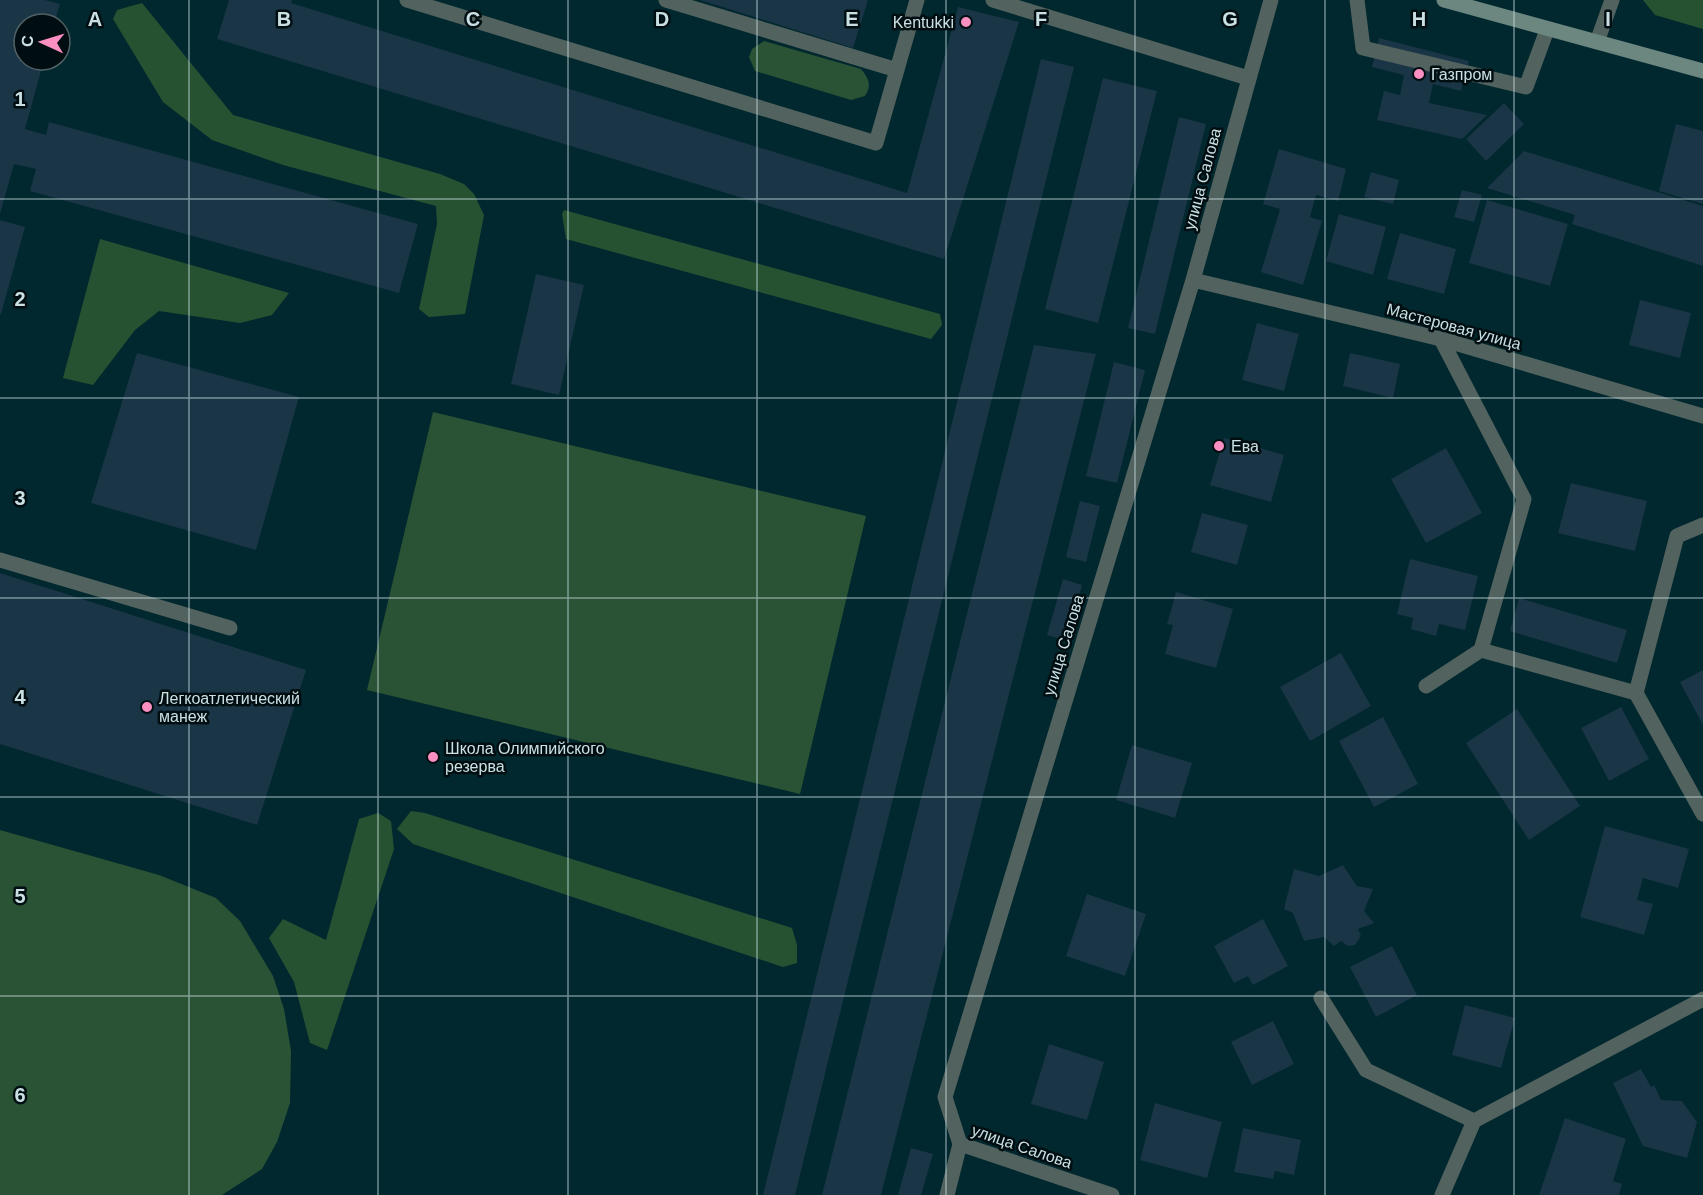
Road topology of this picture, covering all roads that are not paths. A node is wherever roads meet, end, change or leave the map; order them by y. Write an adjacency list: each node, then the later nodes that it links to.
1 (407, 0): 11 (street)
2 (666, 0): 11 (street)
3 (917, 0): 11 (street)
4 (993, 0): 13 (street)
5 (1271, 0): 13 (street, улица Салова)
6 (1357, 0): 9 (street)
7 (1444, 0): 9 (main road)
8 (1612, 0): 10 (street)
9 (1547, 30): 10 (main road)
10 (1597, 42): 12 (main road)
11 (897, 70)
12 (1703, 71)
13 (1248, 78): 14 (street, улица Салова)
14 (1193, 280): 15 (street, Мастеровая улица); 27 (street, улица Салова)
15 (1441, 339): 16 (street, Мастеровая улица); 20 (street)
16 (1703, 416)
17 (1703, 525): 22 (street)
18 (0, 560): 19 (street)
19 (230, 628)
20 (1480, 650): 21 (street); 22 (street)
21 (1426, 686)
22 (1636, 693): 23 (street)
23 (1703, 814)
24 (1322, 998): 26 (street)
25 (1703, 999): 26 (street)
26 (1474, 1121): 30 (street)
27 (960, 1144): 28 (street); 29 (street, улица Салова)
28 (947, 1195)
29 (1112, 1195)
30 (1442, 1195)

